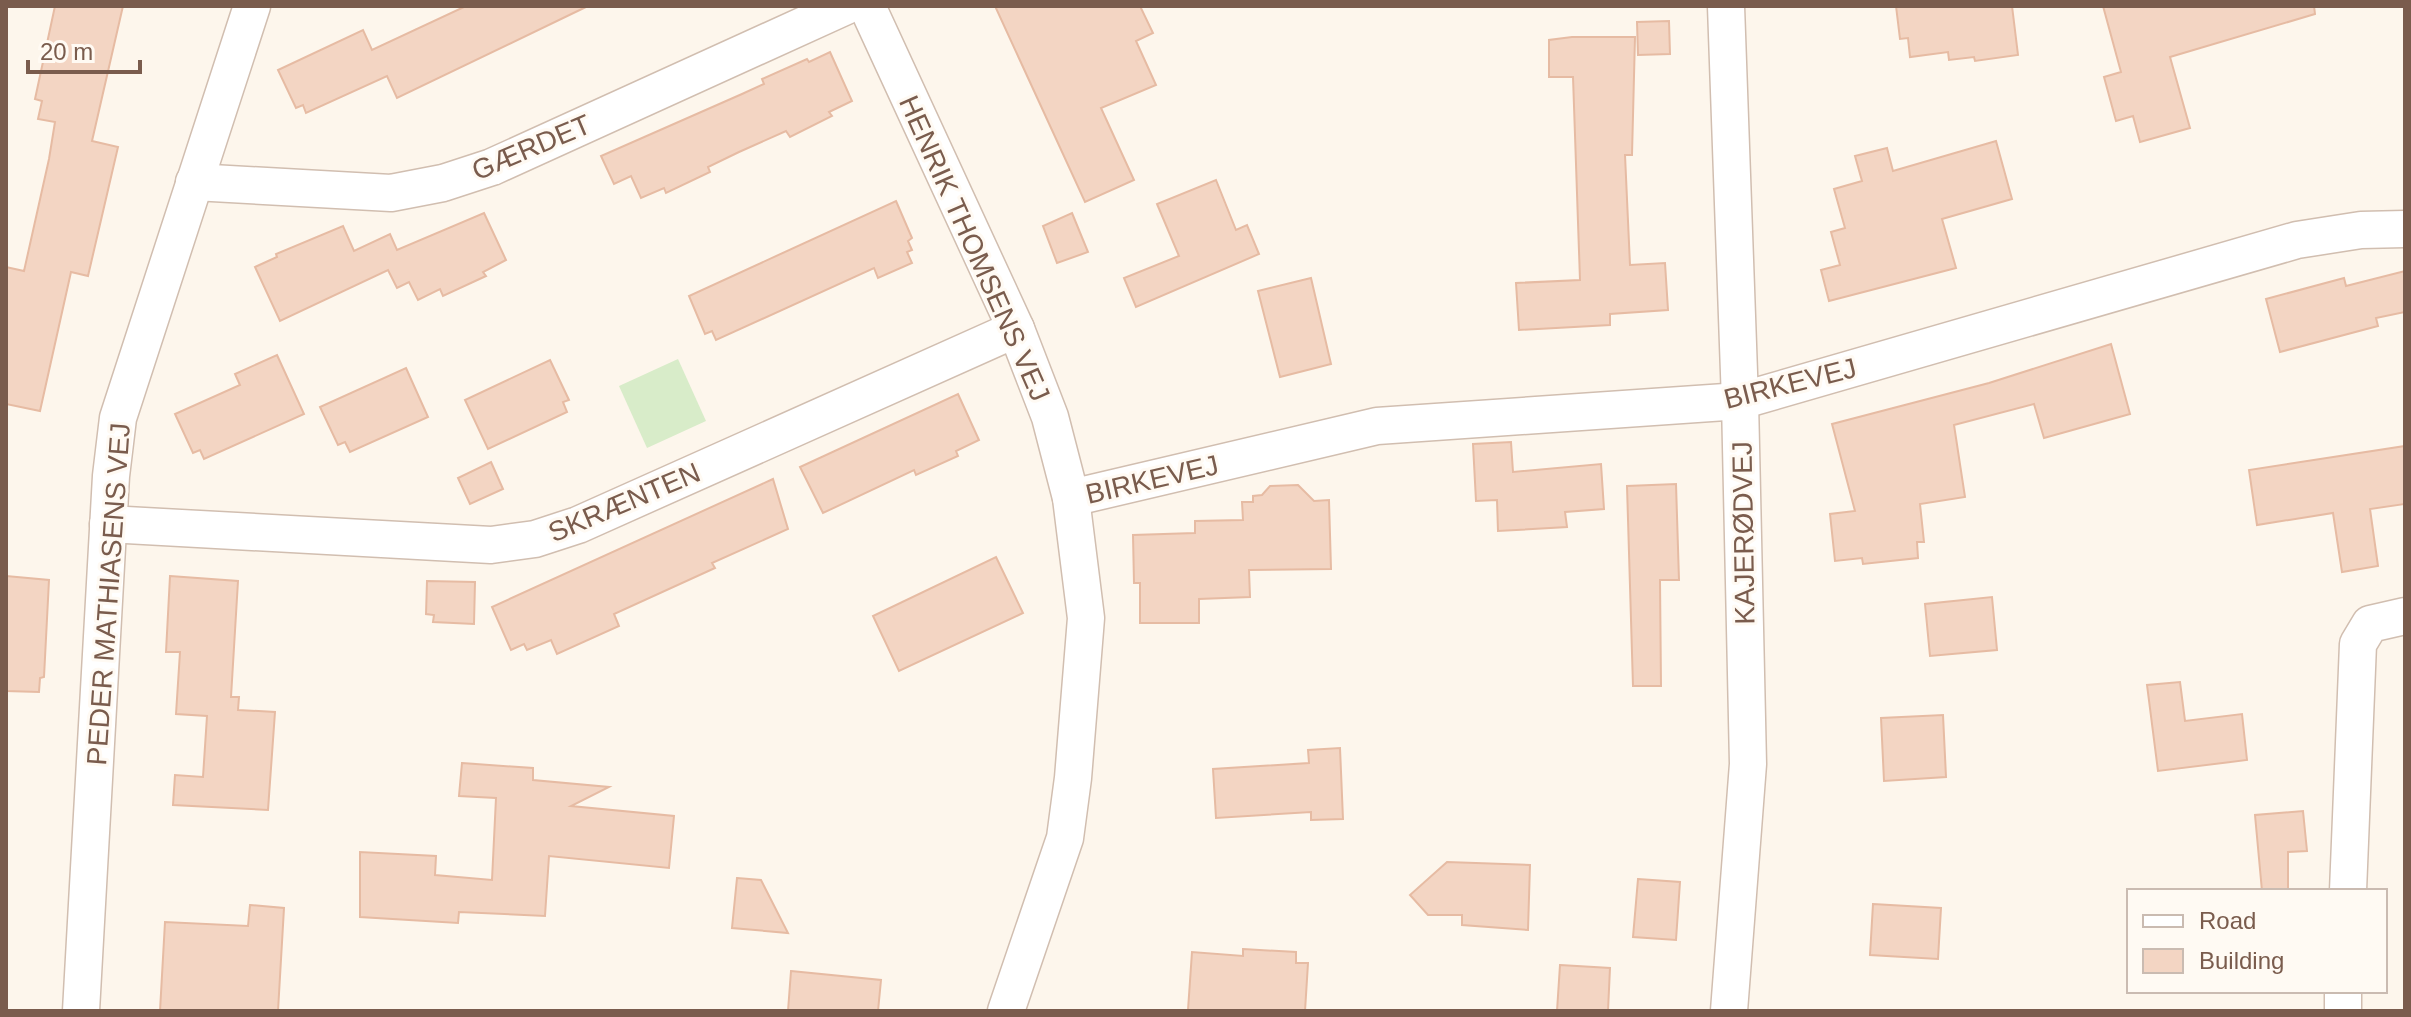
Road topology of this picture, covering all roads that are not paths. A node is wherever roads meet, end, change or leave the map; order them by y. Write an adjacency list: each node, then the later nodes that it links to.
1 (252, 6): 5 (street, PEDER MATHIASENS VEJ)
2 (846, 6): 5 (street, GÆRDET)
3 (867, 6): 7 (street, HENRIK THOMSENS VEJ)
4 (1726, 6): 8 (street, KAJERØDVEJ)
5 (194, 182): 10 (street, PEDER MATHIASENS VEJ)
6 (2405, 229): 8 (street, BIRKEVEJ)
7 (1016, 329): 9 (street, HENRIK THOMSENS VEJ); 10 (street, SKRÆNTEN)
8 (1740, 401): 9 (street, BIRKEVEJ); 15 (street, KAJERØDVEJ)
9 (1071, 498): 14 (street, HENRIK THOMSENS VEJ)
10 (108, 524): 13 (street, PEDER MATHIASENS VEJ)
11 (2405, 616): 12 (street)
12 (2348, 889)
13 (81, 1011)
14 (1006, 1011)
15 (1729, 1011)

